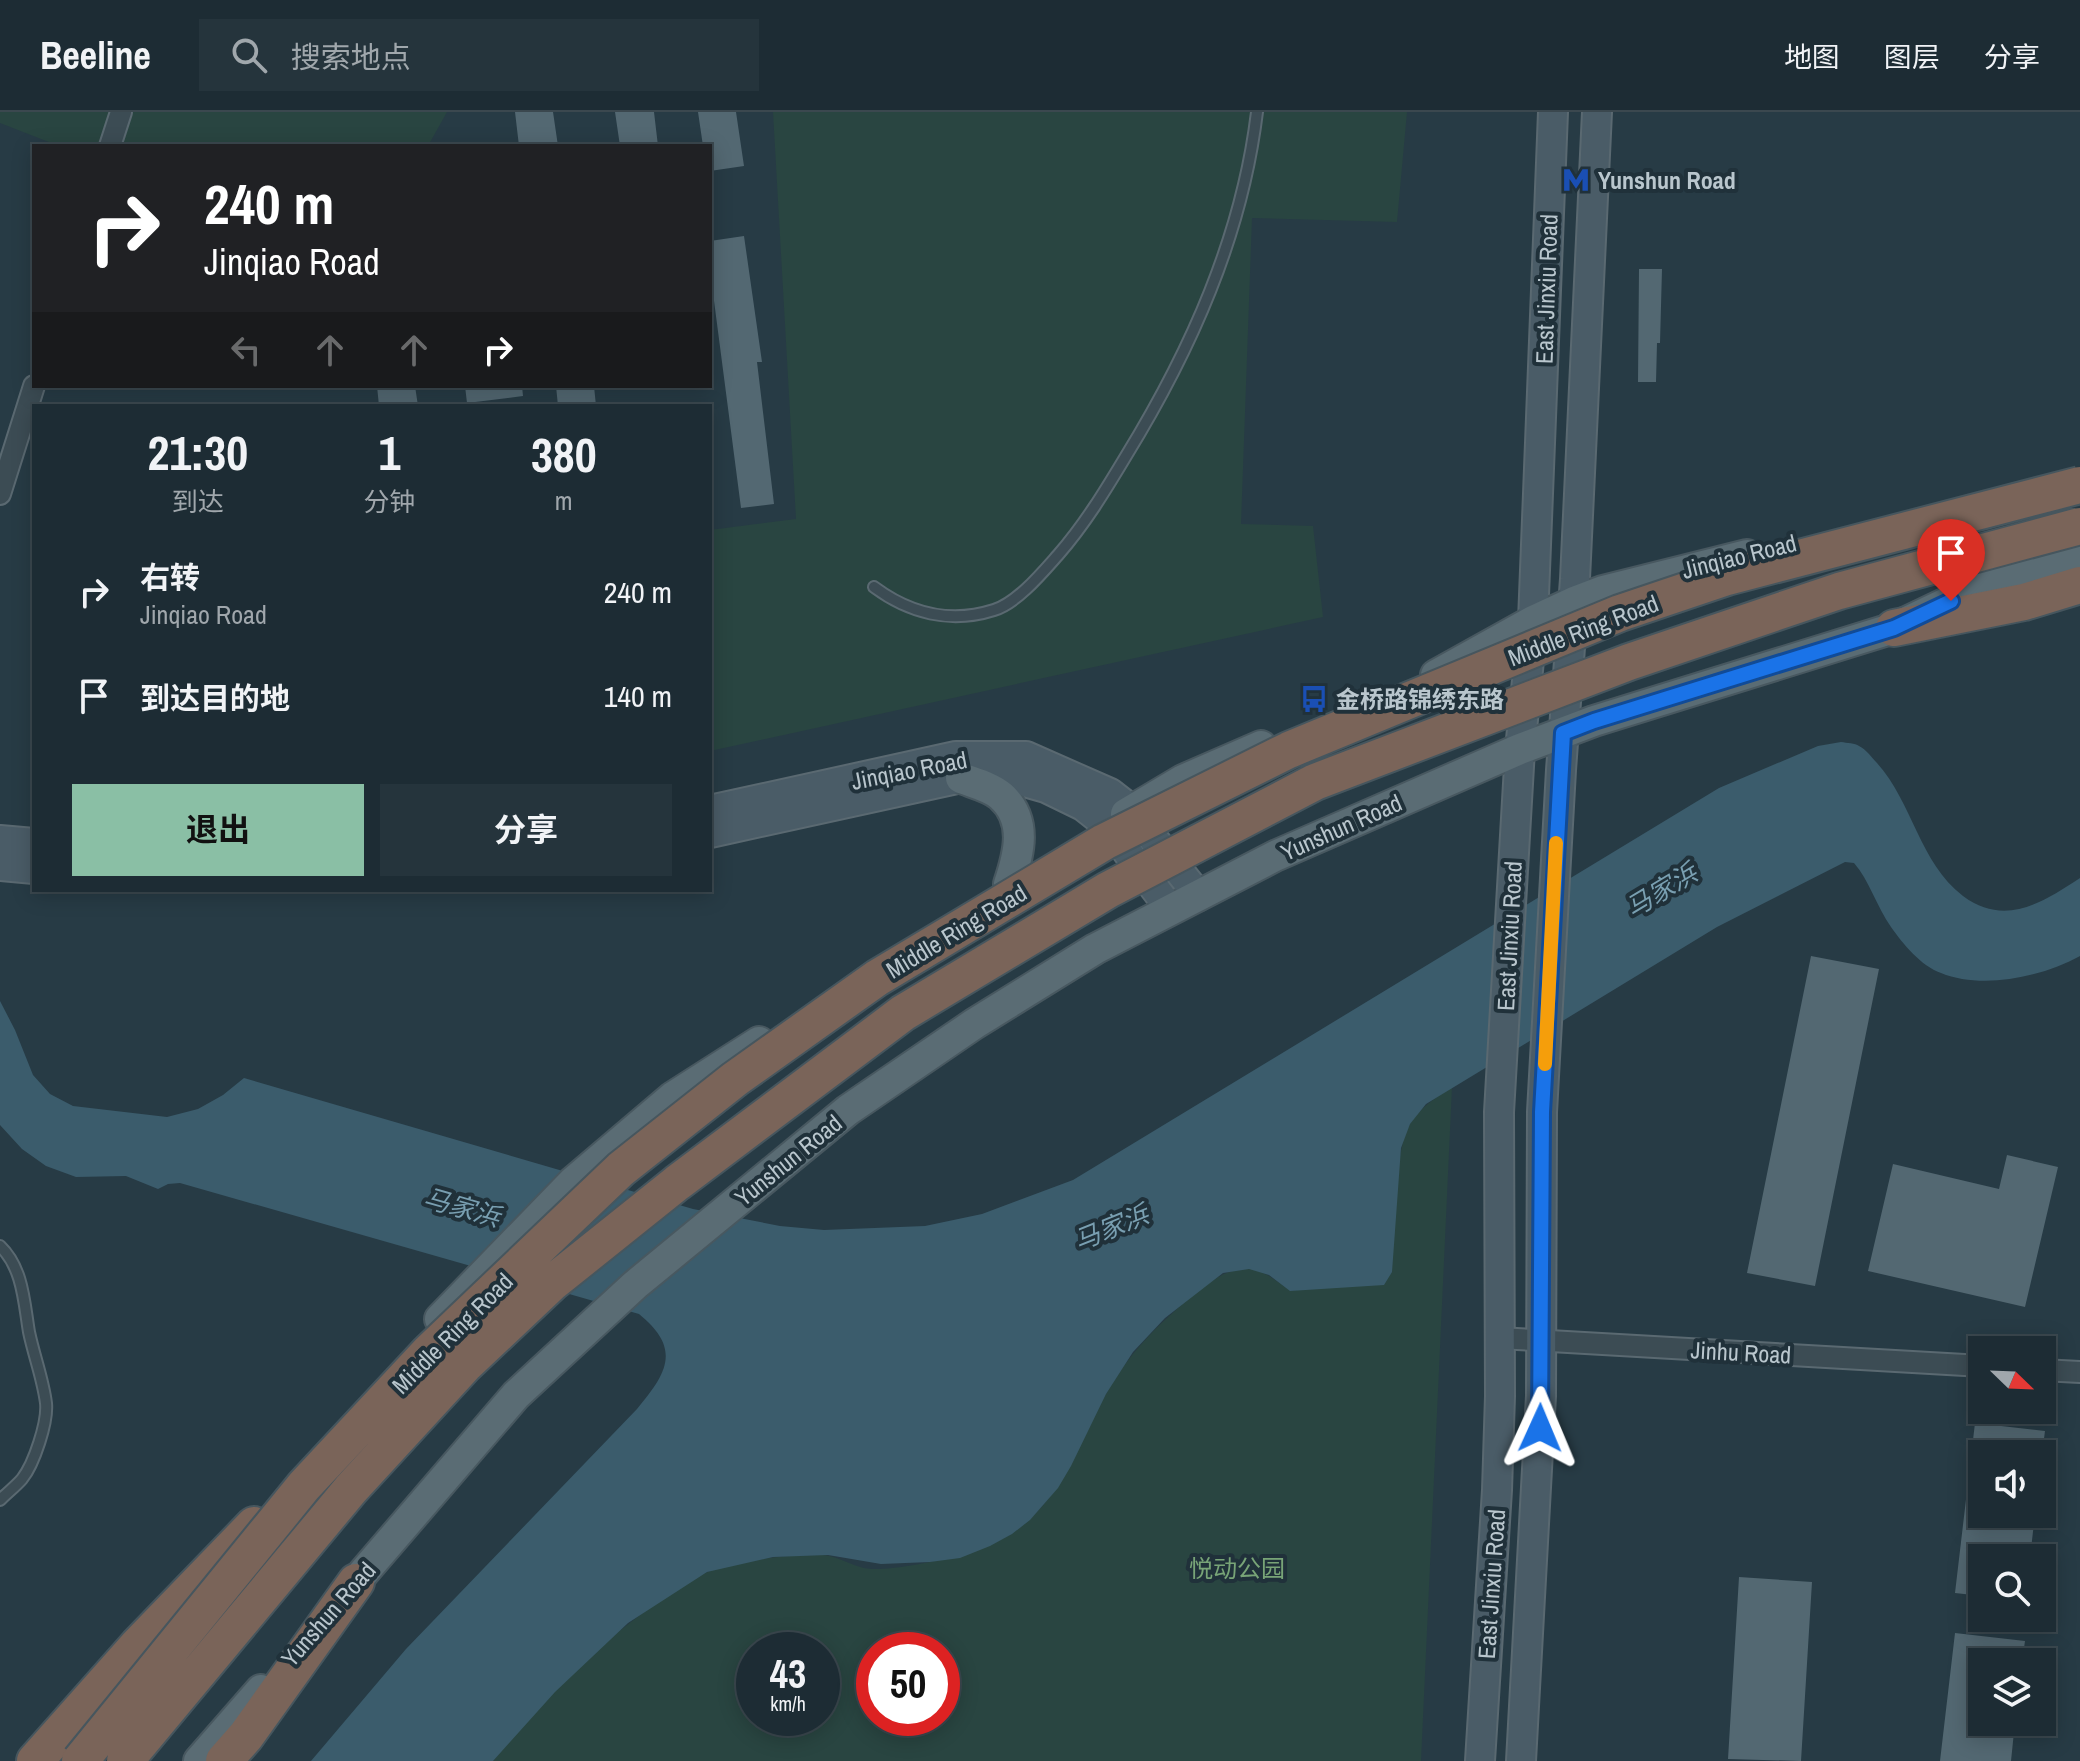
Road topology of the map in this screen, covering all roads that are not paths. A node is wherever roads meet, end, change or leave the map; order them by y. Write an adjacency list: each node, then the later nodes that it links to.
1 (121, 112): 5 (street)
2 (1257, 112): 13 (lane)
3 (1553, 112): 15 (main road, East Jinxiu Road)
4 (1597, 112): 14 (main road, East Jinxiu Road)
5 (111, 144)
6 (33, 388): 9 (street)
7 (2080, 470): 14 (main road, Jinqiao Road)
8 (2080, 485): 42 (highway, Middle Ring Road, bridge)
9 (0, 494)
10 (2080, 526): 43 (highway, Middle Ring Road, bridge)
11 (2080, 558): 16 (main road)
12 (2080, 585): 16 (highway)
13 (874, 587)
14 (1574, 602): 15 (main road, Jinqiao Road); 17 (main road, East Jinxiu Road)
15 (1533, 621): 18 (main road, East Jinxiu Road); 21 (main road, Jinqiao Road)
16 (1894, 628): 17 (main road)
17 (1563, 733): 18 (main road); 32 (main road, East Jinxiu Road)
18 (1520, 749): 28 (main road, Yunshun Road); 31 (main road, East Jinxiu Road)
19 (961, 778): 21 (main road, Jinqiao Road); 22 (main road, Jinqiao Road); 27 (main road)
20 (712, 810): 21 (main road, Jinqiao Road)
21 (1120, 818): 27 (main road); 28 (main road, Jinqiao Road); 29 (main road, Jinqiao Road)
22 (712, 833)
23 (0, 840): 24 (main road)
24 (32, 843)
25 (0, 866): 26 (main road)
26 (32, 869)
27 (1009, 884): 37 (main road)
28 (1199, 896): 29 (main road, Yunshun Road)
29 (1171, 910): 38 (main road, Yunshun Road)
30 (0, 1246): 36 (lane)
31 (1499, 1338): 32 (street, Jinhu Road); 45 (main road, East Jinxiu Road)
32 (1540, 1340): 33 (street, Jinhu Road); 46 (main road, East Jinxiu Road)
33 (1968, 1365)
34 (2056, 1371): 35 (street)
35 (2080, 1372)
36 (0, 1500)
37 (256, 1523): 40 (highway); 41 (main road)
38 (356, 1582): 39 (highway); 44 (main road, Yunshun Road)
39 (235, 1749)
40 (35, 1761)
41 (56, 1761)
42 (80, 1761)
43 (125, 1761)
44 (199, 1761)
45 (1480, 1761)
46 (1521, 1761)

